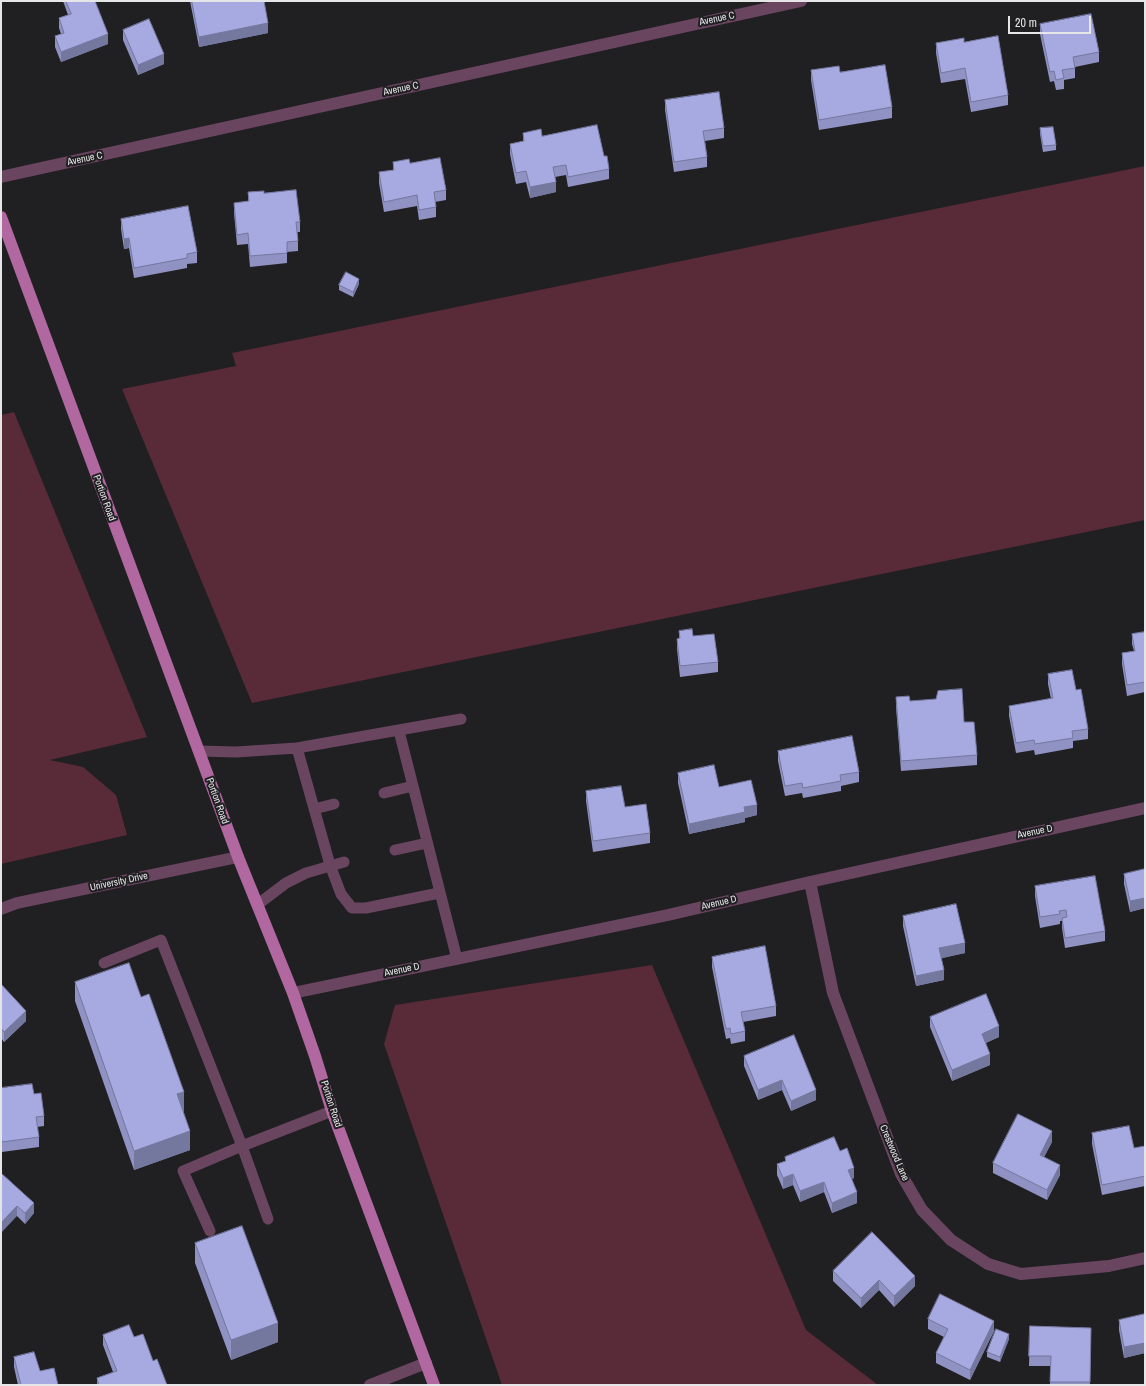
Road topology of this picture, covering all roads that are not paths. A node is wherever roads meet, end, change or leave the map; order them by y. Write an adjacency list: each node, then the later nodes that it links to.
1 (801, 1): 2 (street, Avenue C)
2 (1, 177)
3 (1, 217): 7 (main road, Portion Road)
4 (461, 719): 5 (lane)
5 (399, 731): 6 (lane); 8 (lane)
6 (297, 748): 7 (lane); 12 (lane)
7 (200, 751): 15 (main road, Portion Road)
8 (413, 786): 9 (lane); 13 (lane)
9 (384, 793)
10 (334, 804): 12 (lane)
11 (1145, 808): 18 (street, Avenue D)
12 (314, 809): 17 (lane)
13 (427, 843): 14 (lane); 19 (lane)
14 (395, 850)
15 (238, 857): 20 (main road, Portion Road); 21 (street, University Drive)
16 (344, 862): 17 (lane)
17 (330, 865): 19 (lane); 20 (lane)
18 (810, 882): 22 (street, Avenue D); 29 (street, Crestwood Lane)
19 (439, 893): 22 (lane)
20 (257, 905): 24 (main road, Portion Road)
21 (1, 909)
22 (457, 959): 24 (street, Avenue D)
23 (104, 963): 26 (lane)
24 (292, 993): 25 (main road, Portion Road)
25 (332, 1111): 26 (lane); 30 (main road, Portion Road)
26 (242, 1146): 27 (lane); 28 (lane)
27 (268, 1218)
28 (210, 1231)
29 (1145, 1258)
30 (426, 1363): 31 (street); 32 (main road, Portion Road)
31 (370, 1385)
32 (434, 1385)

